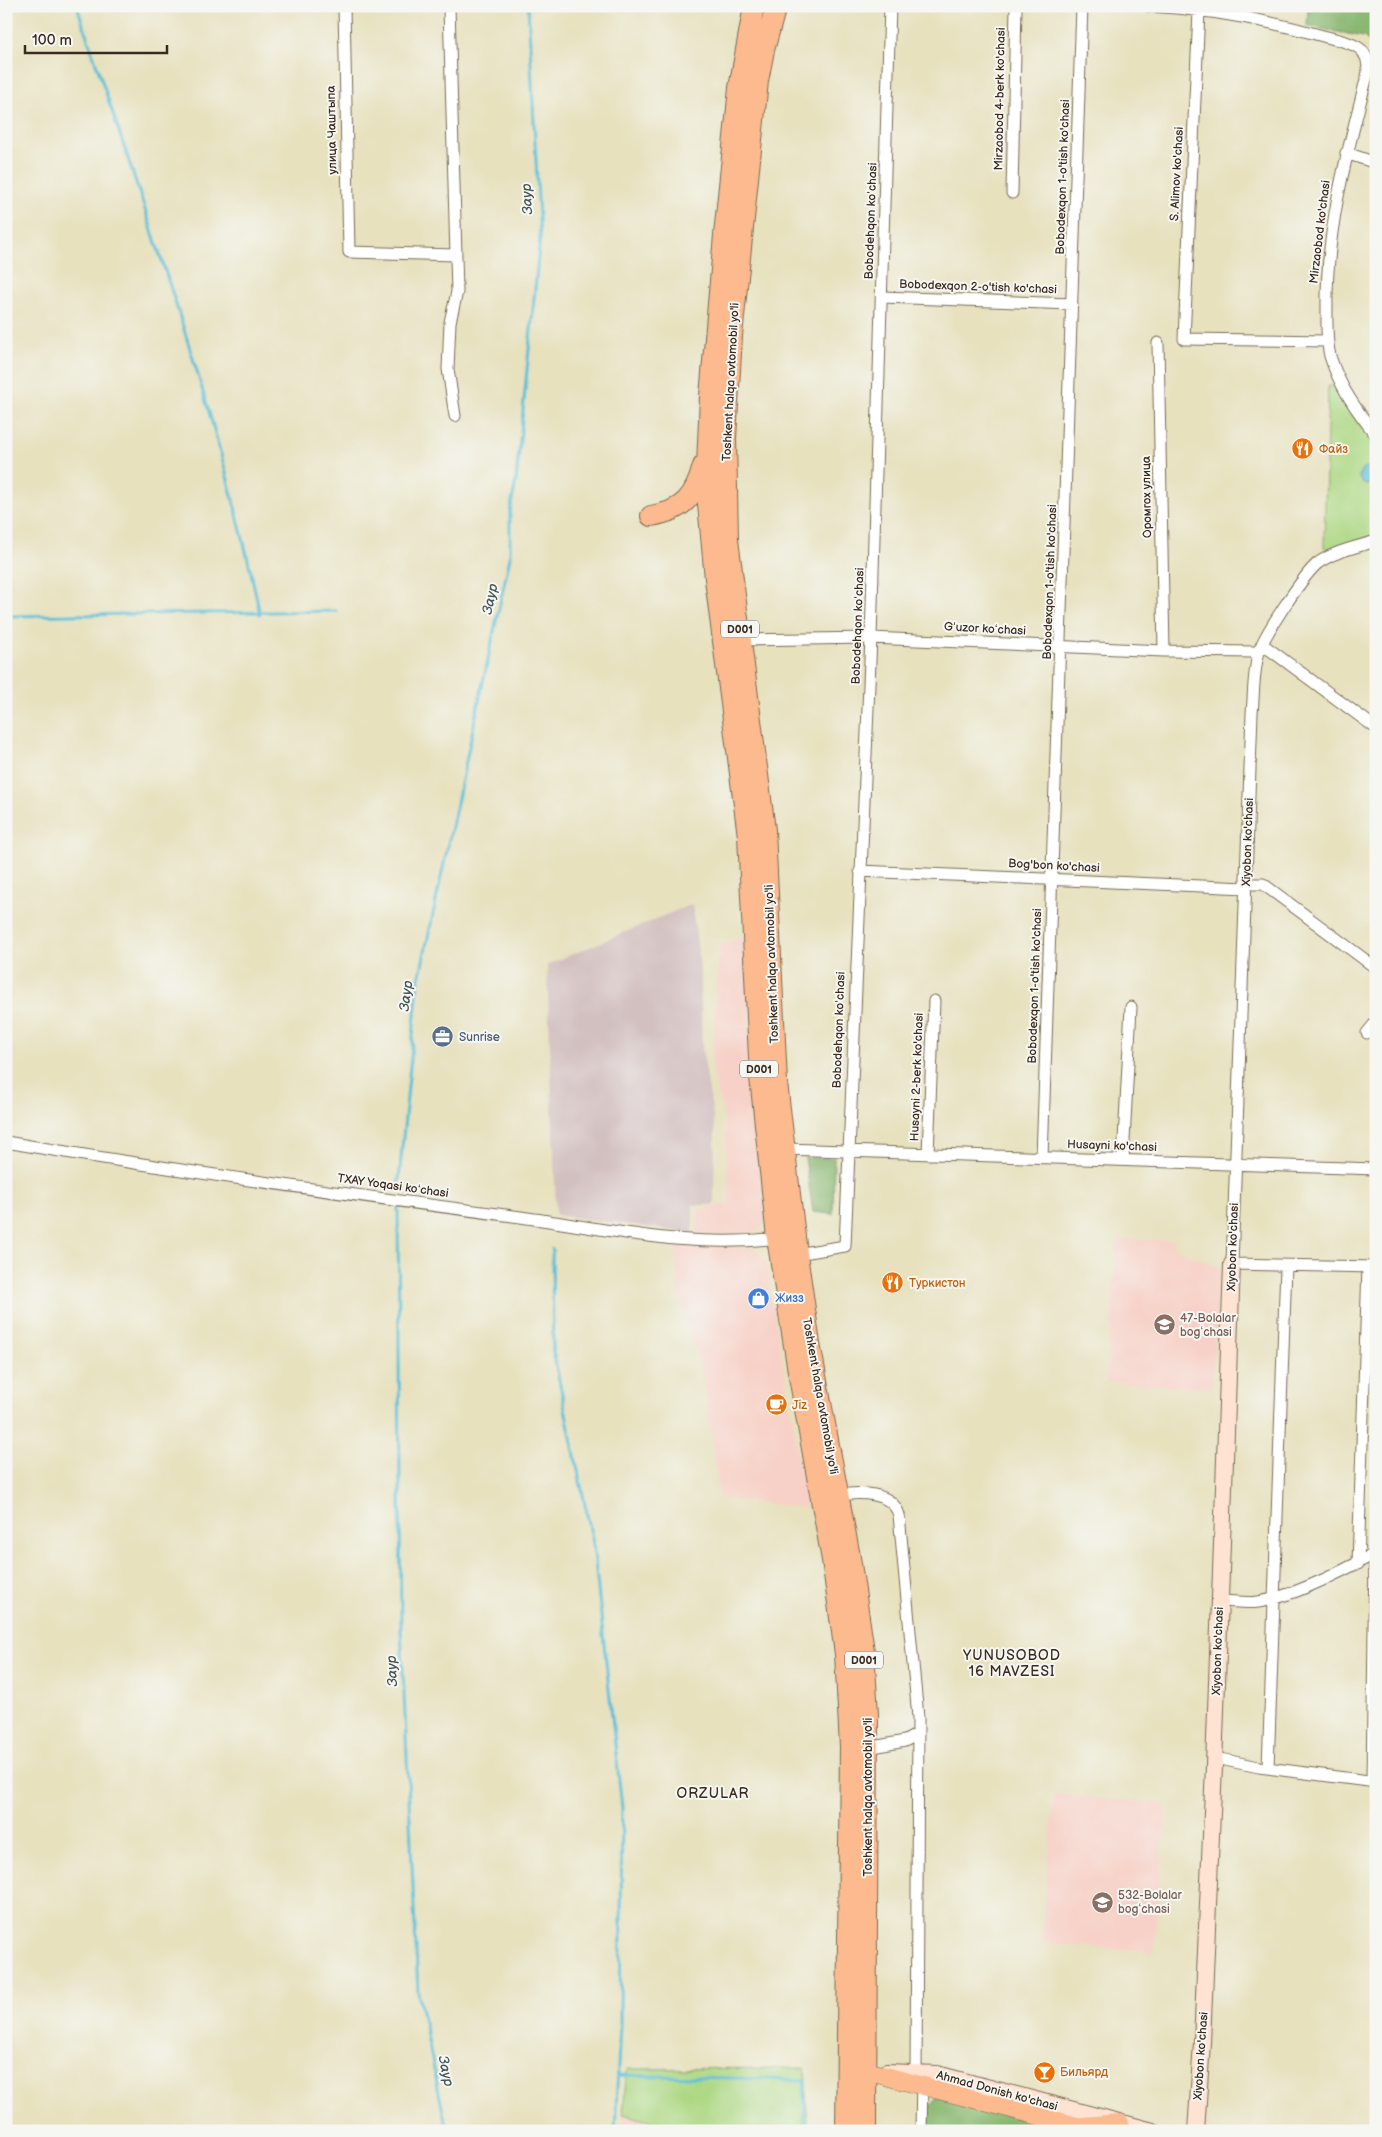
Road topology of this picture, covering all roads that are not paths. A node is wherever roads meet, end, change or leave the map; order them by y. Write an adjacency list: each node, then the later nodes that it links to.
1 (344, 6): 17 (street, улица Чаштыпа)
2 (449, 6): 17 (street)
3 (741, 6): 12 (highway)
4 (754, 6): 12 (highway, Toshkent halqa avtomobil yo'li / D001)
5 (776, 6): 16 (highway, Toshkent halqa avtomobil yo'li / D001)
6 (890, 6): 18 (street, Bobodehqon koʻchasi)
7 (1016, 6): 15 (street, Mirzaobod 4-berk ko'chasi)
8 (1082, 6): 19 (street, Bobodexqon 1-o'tish ko'chasi)
9 (1149, 6): 10 (street)
10 (1181, 7): 11 (street)
11 (1200, 11): 13 (street, Mirzaobod ko'chasi); 20 (street, S. Alimov ko'chasi)
12 (749, 28): 16 (highway, Toshkent halqa avtomobil yo'li / D001)
13 (1346, 153): 14 (street); 20 (street, Mirzaobod ko'chasi)
14 (1376, 163)
15 (1012, 193)
16 (733, 235): 24 (highway, Toshkent halqa avtomobil yo'li / D001); 28 (highway, Toshkent halqa avtomobil yo'li / D001)
17 (456, 255): 22 (street)
18 (882, 297): 19 (street, Bobodexqon 2-o'tish ko'chasi); 27 (street, Bobodehqon koʻchasi)
19 (1072, 304): 29 (street, Bobodexqon 1-o'tish ko'chasi)
20 (1327, 341): 23 (street, Mirzaobod ko'chasi)
21 (1158, 343): 31 (street, Оромгох улица)
22 (455, 416)
23 (1376, 435)
24 (708, 447): 25 (highway); 37 (highway, Toshkent halqa avtomobil yo'li / D001)
25 (651, 516)
26 (1376, 541): 30 (street, Xiyobon ko'chasi)
27 (871, 638): 28 (street, Gʻuzor koʻchasi); 29 (street, Gʻuzor koʻchasi); 33 (street, Bobodehqon koʻchasi)
28 (741, 640): 37 (highway, Toshkent halqa avtomobil yo'li / D001)
29 (1061, 646): 31 (street, Gʻuzor koʻchasi); 34 (street, Bobodexqon 1-o'tish ko'chasi)
30 (1260, 648): 31 (street, Gʻuzor koʻchasi); 32 (street); 35 (street, Xiyobon ko'chasi)
31 (1164, 651)
32 (1376, 728)
33 (860, 871): 34 (street, Bog'bon ko'chasi); 44 (street, Bobodehqon koʻchasi)
34 (1054, 880): 35 (street, Bog'bon ko'chasi); 46 (street, Bobodexqon 1-o'tish ko'chasi)
35 (1246, 886): 36 (street, Bog'bon ko'chasi); 48 (street, Xiyobon ko'chasi)
36 (1376, 968)
37 (763, 979): 43 (highway, Toshkent halqa avtomobil yo'li / D001); 50 (highway, Toshkent halqa avtomobil yo'li / D001)
38 (934, 1001): 45 (street, Husayni 2-berk ko'chasi)
39 (1131, 1007): 47 (street)
40 (1376, 1022): 41 (street)
41 (1367, 1033)
42 (6, 1142): 50 (street, TXAY Yoqasi koʻchasi)
43 (784, 1149): 44 (street, Husayni ko'chasi); 51 (highway, Toshkent halqa avtomobil yo'li / D001)
44 (848, 1151): 45 (street, Husayni ko'chasi); 51 (street, Bobodehqon koʻchasi)
45 (928, 1154): 46 (street, Husayni ko'chasi)
46 (1042, 1158): 47 (street, Husayni ko'chasi)
47 (1123, 1160): 48 (street, Husayni ko'chasi)
48 (1236, 1164): 49 (street, Husayni ko'chasi); 52 (street, Xiyobon ko'chasi)
49 (1376, 1169)
50 (777, 1238): 55 (highway, Toshkent halqa avtomobil yo'li / D001)
51 (797, 1254): 55 (highway, Toshkent halqa avtomobil yo'li / D001)
52 (1232, 1264): 53 (street); 59 (street, Xiyobon ko'chasi)
53 (1286, 1266): 54 (street); 58 (street)
54 (1372, 1267): 57 (street)
55 (830, 1496): 60 (street); 61 (highway, Toshkent halqa avtomobil yo'li / D001); 65 (highway, Toshkent halqa avtomobil yo'li / D001)
56 (1375, 1554): 57 (street); 64 (street)
57 (1358, 1564): 58 (street)
58 (1274, 1598): 59 (street); 63 (street)
59 (1220, 1601): 62 (street, Xiyobon ko'chasi)
60 (918, 1734): 61 (street); 66 (street)
61 (868, 1748): 65 (highway, Toshkent halqa avtomobil yo'li / D001)
62 (1215, 1758): 63 (street); 74 (street, Xiyobon ko'chasi)
63 (1268, 1768): 64 (street)
64 (1374, 1782)
65 (856, 2071): 66 (main road, Ahmad Donish ko'chasi); 69 (highway, Toshkent halqa avtomobil yo'li / D001); 70 (highway, Toshkent halqa avtomobil yo'li / D001)
66 (920, 2077): 67 (street, Ahmad Donish ko'chasi); 68 (main road, Ahmad Donish ko'chasi); 71 (street)
67 (1120, 2123): 68 (main road); 73 (street, Ahmad Donish ko'chasi)
68 (1078, 2126): 72 (main road, Ahmad Donish ko'chasi)
69 (846, 2131)
70 (866, 2131)
71 (921, 2131)
72 (1096, 2131)
73 (1153, 2131)
74 (1196, 2131)

